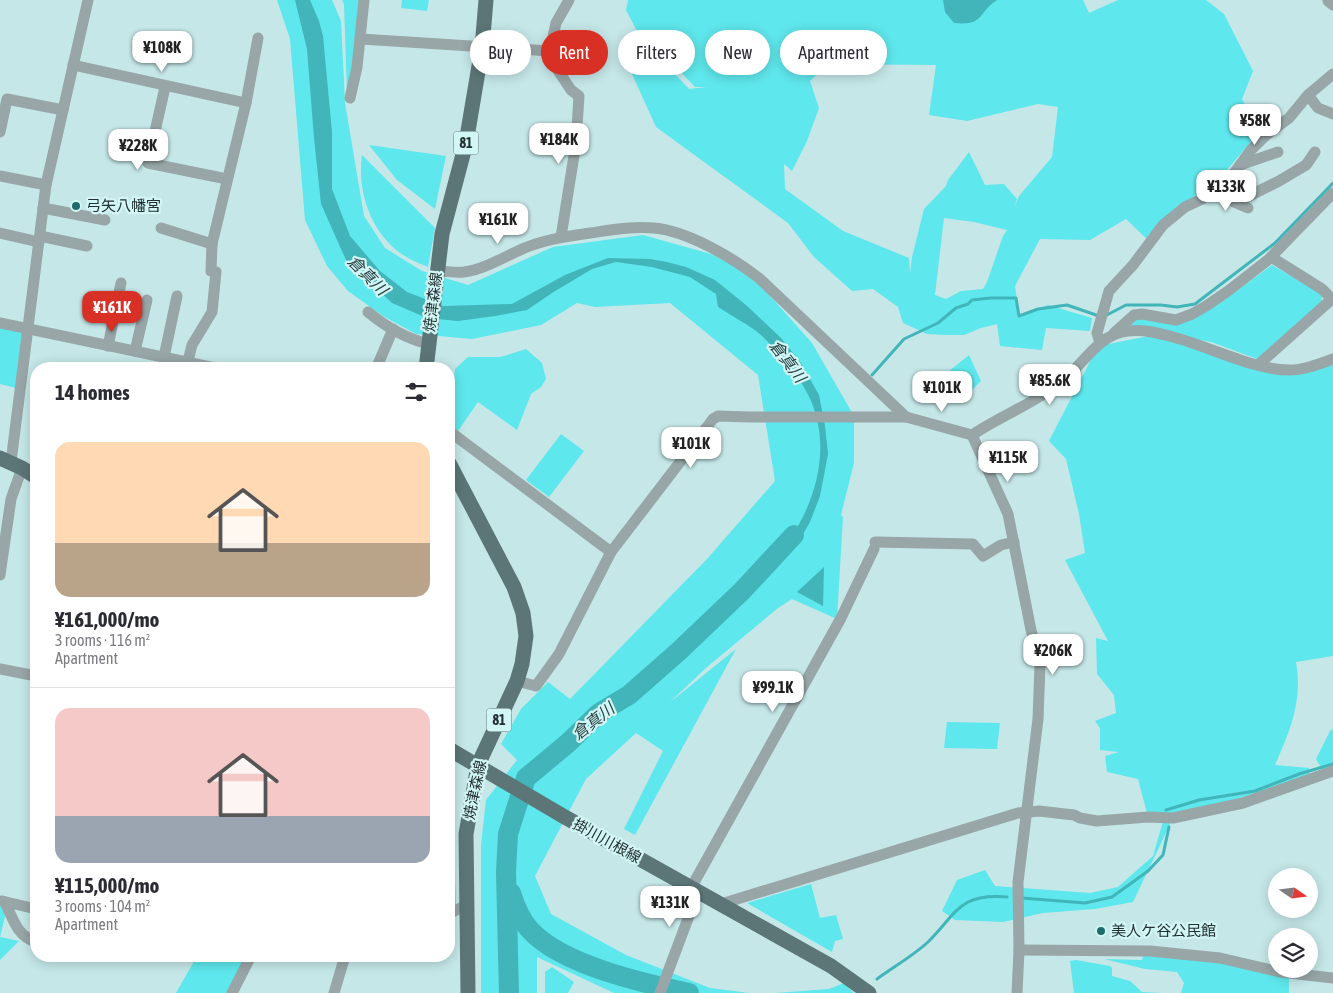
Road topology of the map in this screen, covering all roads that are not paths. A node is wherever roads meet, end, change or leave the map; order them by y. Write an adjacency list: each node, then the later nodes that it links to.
1 (88, 0): 10 (street)
2 (364, 0): 8 (street)
3 (486, 0): 5 (main road, 焼津森線 / 81)
4 (568, 0): 6 (street)
5 (484, 30)
6 (554, 30)
7 (258, 38): 17 (street)
8 (361, 39): 9 (street); 16 (street)
9 (470, 47)
10 (73, 65): 14 (street); 18 (street)
11 (1333, 74): 15 (street)
12 (477, 75): 40 (main road, 焼津森線 / 81)
13 (561, 75): 35 (street)
14 (165, 87): 17 (street); 25 (street)
15 (1308, 95): 19 (street); 23 (street)
16 (350, 98)
17 (246, 104): 25 (street)
18 (63, 110): 20 (street); 26 (street)
19 (1333, 114)
20 (0, 132)
21 (1278, 152): 23 (street)
22 (1315, 152): 28 (street)
23 (1240, 165): 27 (street)
24 (0, 176): 26 (street)
25 (228, 179): 37 (street)
26 (46, 184): 30 (street)
27 (1215, 189): 28 (street); 51 (street)
28 (1231, 192): 31 (street)
29 (1333, 193): 39 (street)
30 (43, 208): 32 (street); 36 (street)
31 (1248, 208)
32 (105, 220)
33 (161, 228): 37 (street)
34 (0, 233): 36 (street)
35 (561, 237): 40 (street); 61 (street)
36 (40, 239): 38 (street); 48 (street)
37 (212, 244): 57 (street)
38 (87, 246)
39 (1271, 257): 43 (street); 49 (street)
40 (436, 278): 50 (main road, 焼津森線 / 81)
41 (121, 282): 52 (street)
42 (177, 296): 54 (street)
43 (1333, 299): 60 (street)
44 (147, 300): 53 (street)
45 (368, 312): 47 (street)
46 (0, 324): 48 (street)
47 (393, 329): 50 (street); 58 (street)
48 (29, 330): 52 (street); 64 (street)
49 (1111, 335): 51 (street); 60 (street)
50 (429, 341): 59 (main road, 焼津森線 / 81)
51 (1100, 343): 63 (street)
52 (108, 346): 53 (street)
53 (135, 351): 54 (street)
54 (164, 357): 56 (street)
55 (1333, 359): 60 (street)
56 (178, 362)
57 (187, 362)
58 (379, 362)
59 (427, 362)
60 (1258, 365)
61 (906, 417): 63 (street); 68 (street)
62 (455, 435): 68 (street)
63 (972, 435): 67 (street)
64 (11, 463): 65 (main road); 69 (street)
65 (30, 473)
66 (455, 474): 72 (main road, 焼津森線 / 81)
67 (1014, 542): 76 (street); 77 (street)
68 (611, 552): 72 (street)
69 (0, 575)
70 (0, 669): 71 (street)
71 (30, 675)
72 (517, 682): 74 (main road, 焼津森線 / 81)
73 (455, 752): 74 (main road, 掛川川根線)
74 (478, 765): 77 (main road, 掛川川根線); 80 (main road, 焼津森線 / 81)
75 (1333, 771): 76 (street)
76 (1027, 812): 79 (street); 84 (street)
77 (695, 890): 79 (main road, 掛川川根線); 92 (street)
78 (3, 902): 81 (street); 83 (street)
79 (721, 904): 88 (main road, 掛川川根線)
80 (466, 905): 82 (street); 91 (main road, 焼津森線 / 81)
81 (30, 908)
82 (455, 911)
83 (30, 940)
84 (1019, 950): 87 (street); 93 (street)
85 (248, 962): 89 (street)
86 (343, 962): 90 (street)
87 (1333, 977)
88 (863, 988)
89 (232, 993)
90 (334, 993)
91 (468, 993)
92 (660, 993)
93 (1017, 993)

